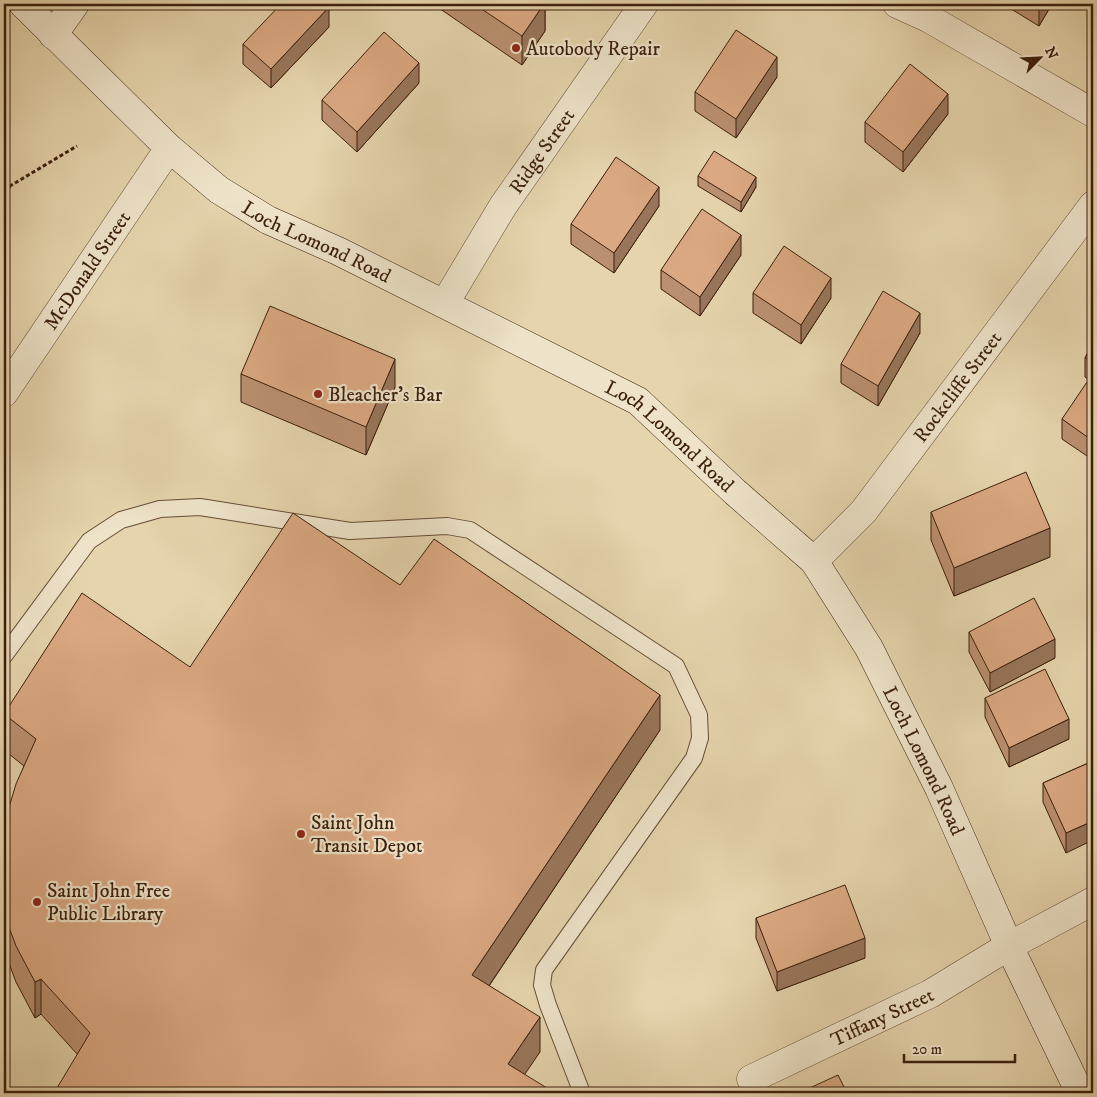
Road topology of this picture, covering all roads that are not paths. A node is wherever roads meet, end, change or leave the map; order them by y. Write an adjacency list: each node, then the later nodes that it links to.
1 (23, 4): 5 (street, Loch Lomond Road)
2 (75, 4): 5 (street)
3 (644, 4): 9 (street, Ridge Street)
4 (897, 4): 6 (street)
5 (53, 34): 7 (street, Loch Lomond Road)
6 (1093, 113)
7 (168, 148): 9 (street, Loch Lomond Road); 10 (street, McDonald Street)
8 (1093, 205): 11 (street, Rockcliffe Street)
9 (445, 303): 11 (street, Loch Lomond Road)
10 (6, 385)
11 (814, 561): 14 (street, Loch Lomond Road)
12 (4, 656): 16 (lane)
13 (1093, 901): 14 (street, Tiffany Street)
14 (1009, 946): 15 (street, Tiffany Street); 17 (street, Loch Lomond Road)
15 (750, 1079)
16 (582, 1093)
17 (1080, 1093)

